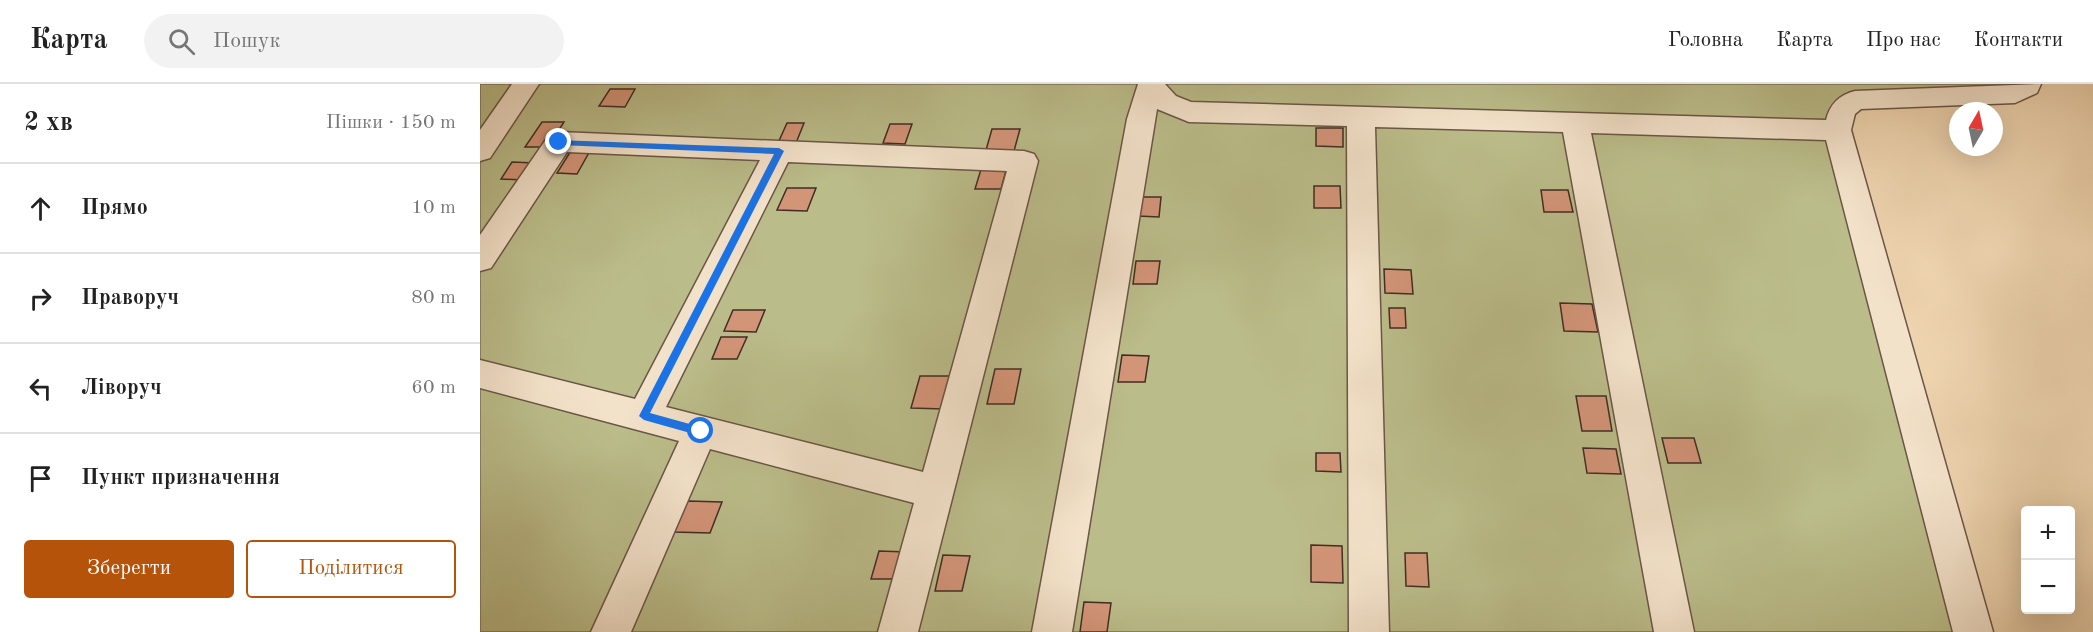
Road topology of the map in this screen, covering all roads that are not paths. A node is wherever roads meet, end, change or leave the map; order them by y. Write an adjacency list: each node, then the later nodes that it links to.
1 (526, 84): 7 (street)
2 (1152, 84): 4 (street); 16 (street)
3 (2028, 84): 6 (street)
4 (1361, 117): 5 (street); 17 (street)
5 (1575, 123): 6 (street); 18 (street)
6 (1837, 130): 19 (street)
7 (480, 151)
8 (779, 151): 9 (street); 11 (street); 13 (street)
9 (480, 259)
10 (480, 374): 11 (street)
11 (644, 416): 12 (street)
12 (701, 431): 13 (street); 14 (street)
13 (936, 492): 15 (street)
14 (610, 632)
15 (898, 632)
16 (1052, 632)
17 (1369, 632)
18 (1674, 632)
19 (1973, 632)

